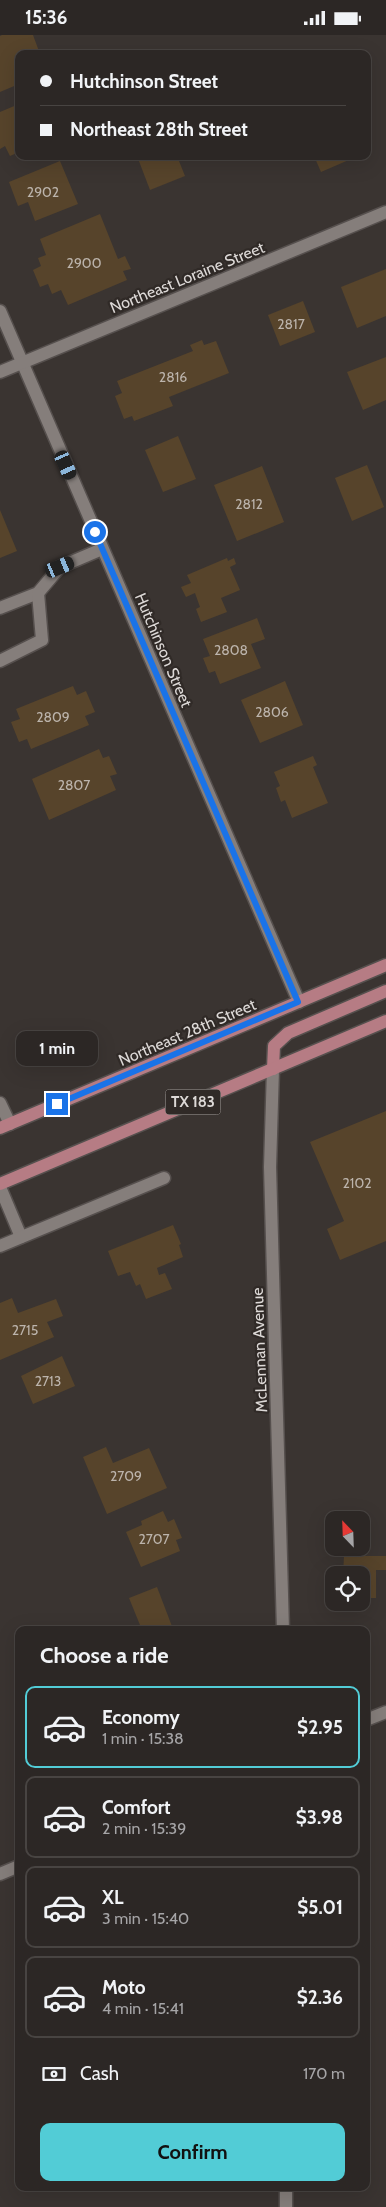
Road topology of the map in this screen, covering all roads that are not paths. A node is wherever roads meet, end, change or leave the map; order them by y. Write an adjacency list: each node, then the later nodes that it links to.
1 (386, 212): 3 (street, Northeast Loraine Street)
2 (0, 311): 3 (street, Hutchinson Street)
3 (21, 363): 4 (street, Northeast Loraine Street); 5 (street, Hutchinson Street)
4 (0, 372)
5 (102, 549): 6 (street); 11 (street, Hutchinson Street)
6 (38, 593): 7 (street); 8 (street)
7 (0, 608)
8 (0, 661)
9 (386, 965): 11 (main road, Northeast 28th Street)
10 (386, 991): 13 (main road)
11 (298, 1002): 15 (main road, Northeast 28th Street)
12 (386, 1021): 13 (main road, TX 183)
13 (273, 1069): 17 (main road, TX 183); 20 (street, McLennan Avenue)
14 (0, 1103): 15 (street)
15 (5, 1126)
16 (164, 1178): 18 (street)
17 (0, 1185): 18 (street)
18 (21, 1237): 19 (street)
19 (0, 1246)
20 (283, 1626)
21 (386, 1712): 22 (street)
22 (370, 1718)
23 (15, 1868): 24 (street)
24 (0, 1874)
25 (286, 2191): 26 (street)
26 (286, 2207)

